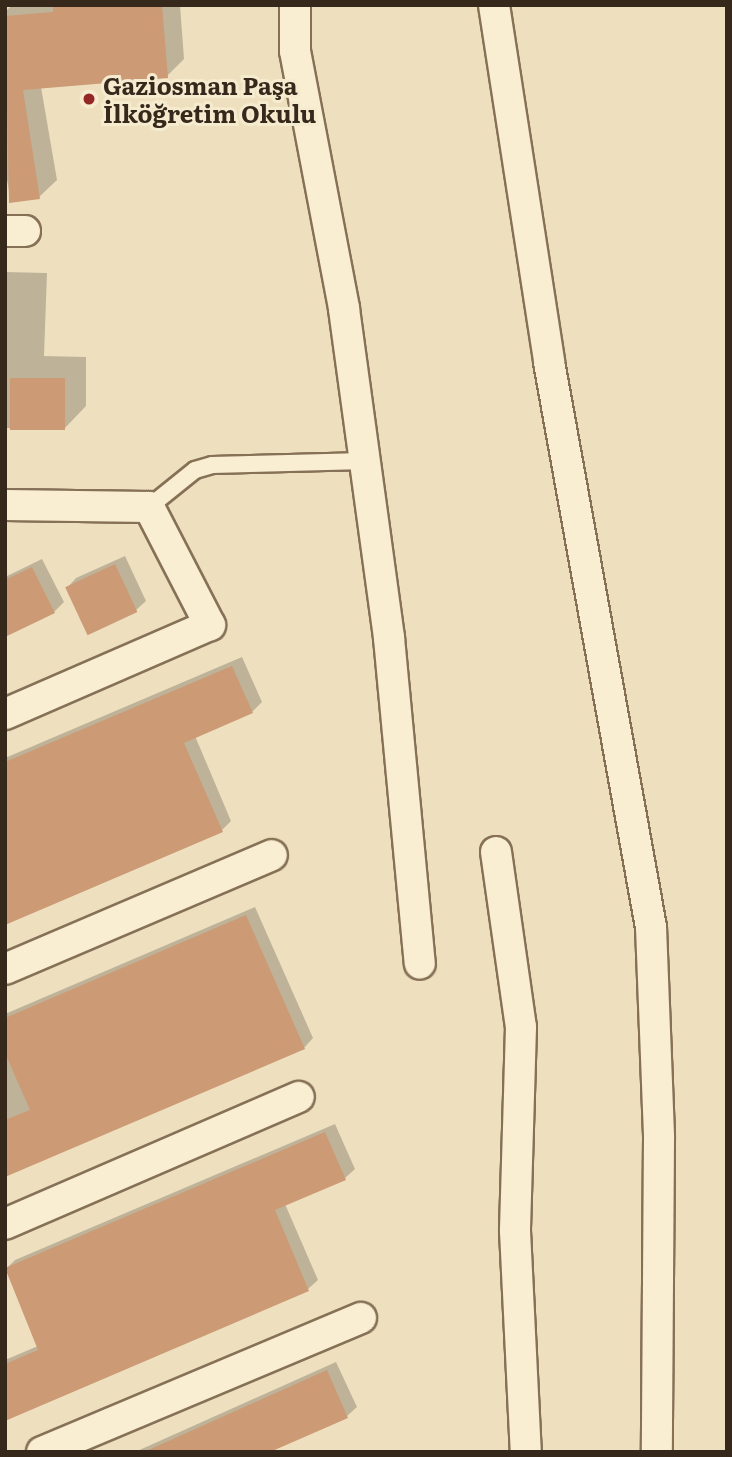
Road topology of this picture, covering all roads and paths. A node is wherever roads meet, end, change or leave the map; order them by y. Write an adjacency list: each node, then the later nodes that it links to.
1 (295, 5): 3 (street)
2 (494, 5): 16 (street)
3 (365, 461): 5 (lane); 9 (street)
4 (5, 505): 5 (street)
5 (149, 507): 6 (street)
6 (5, 714)
7 (496, 852): 15 (street)
8 (271, 855): 10 (street)
9 (420, 964)
10 (5, 969)
11 (299, 1097): 12 (street)
12 (5, 1224)
13 (361, 1318): 14 (street)
14 (42, 1452)
15 (526, 1452)
16 (657, 1452)

